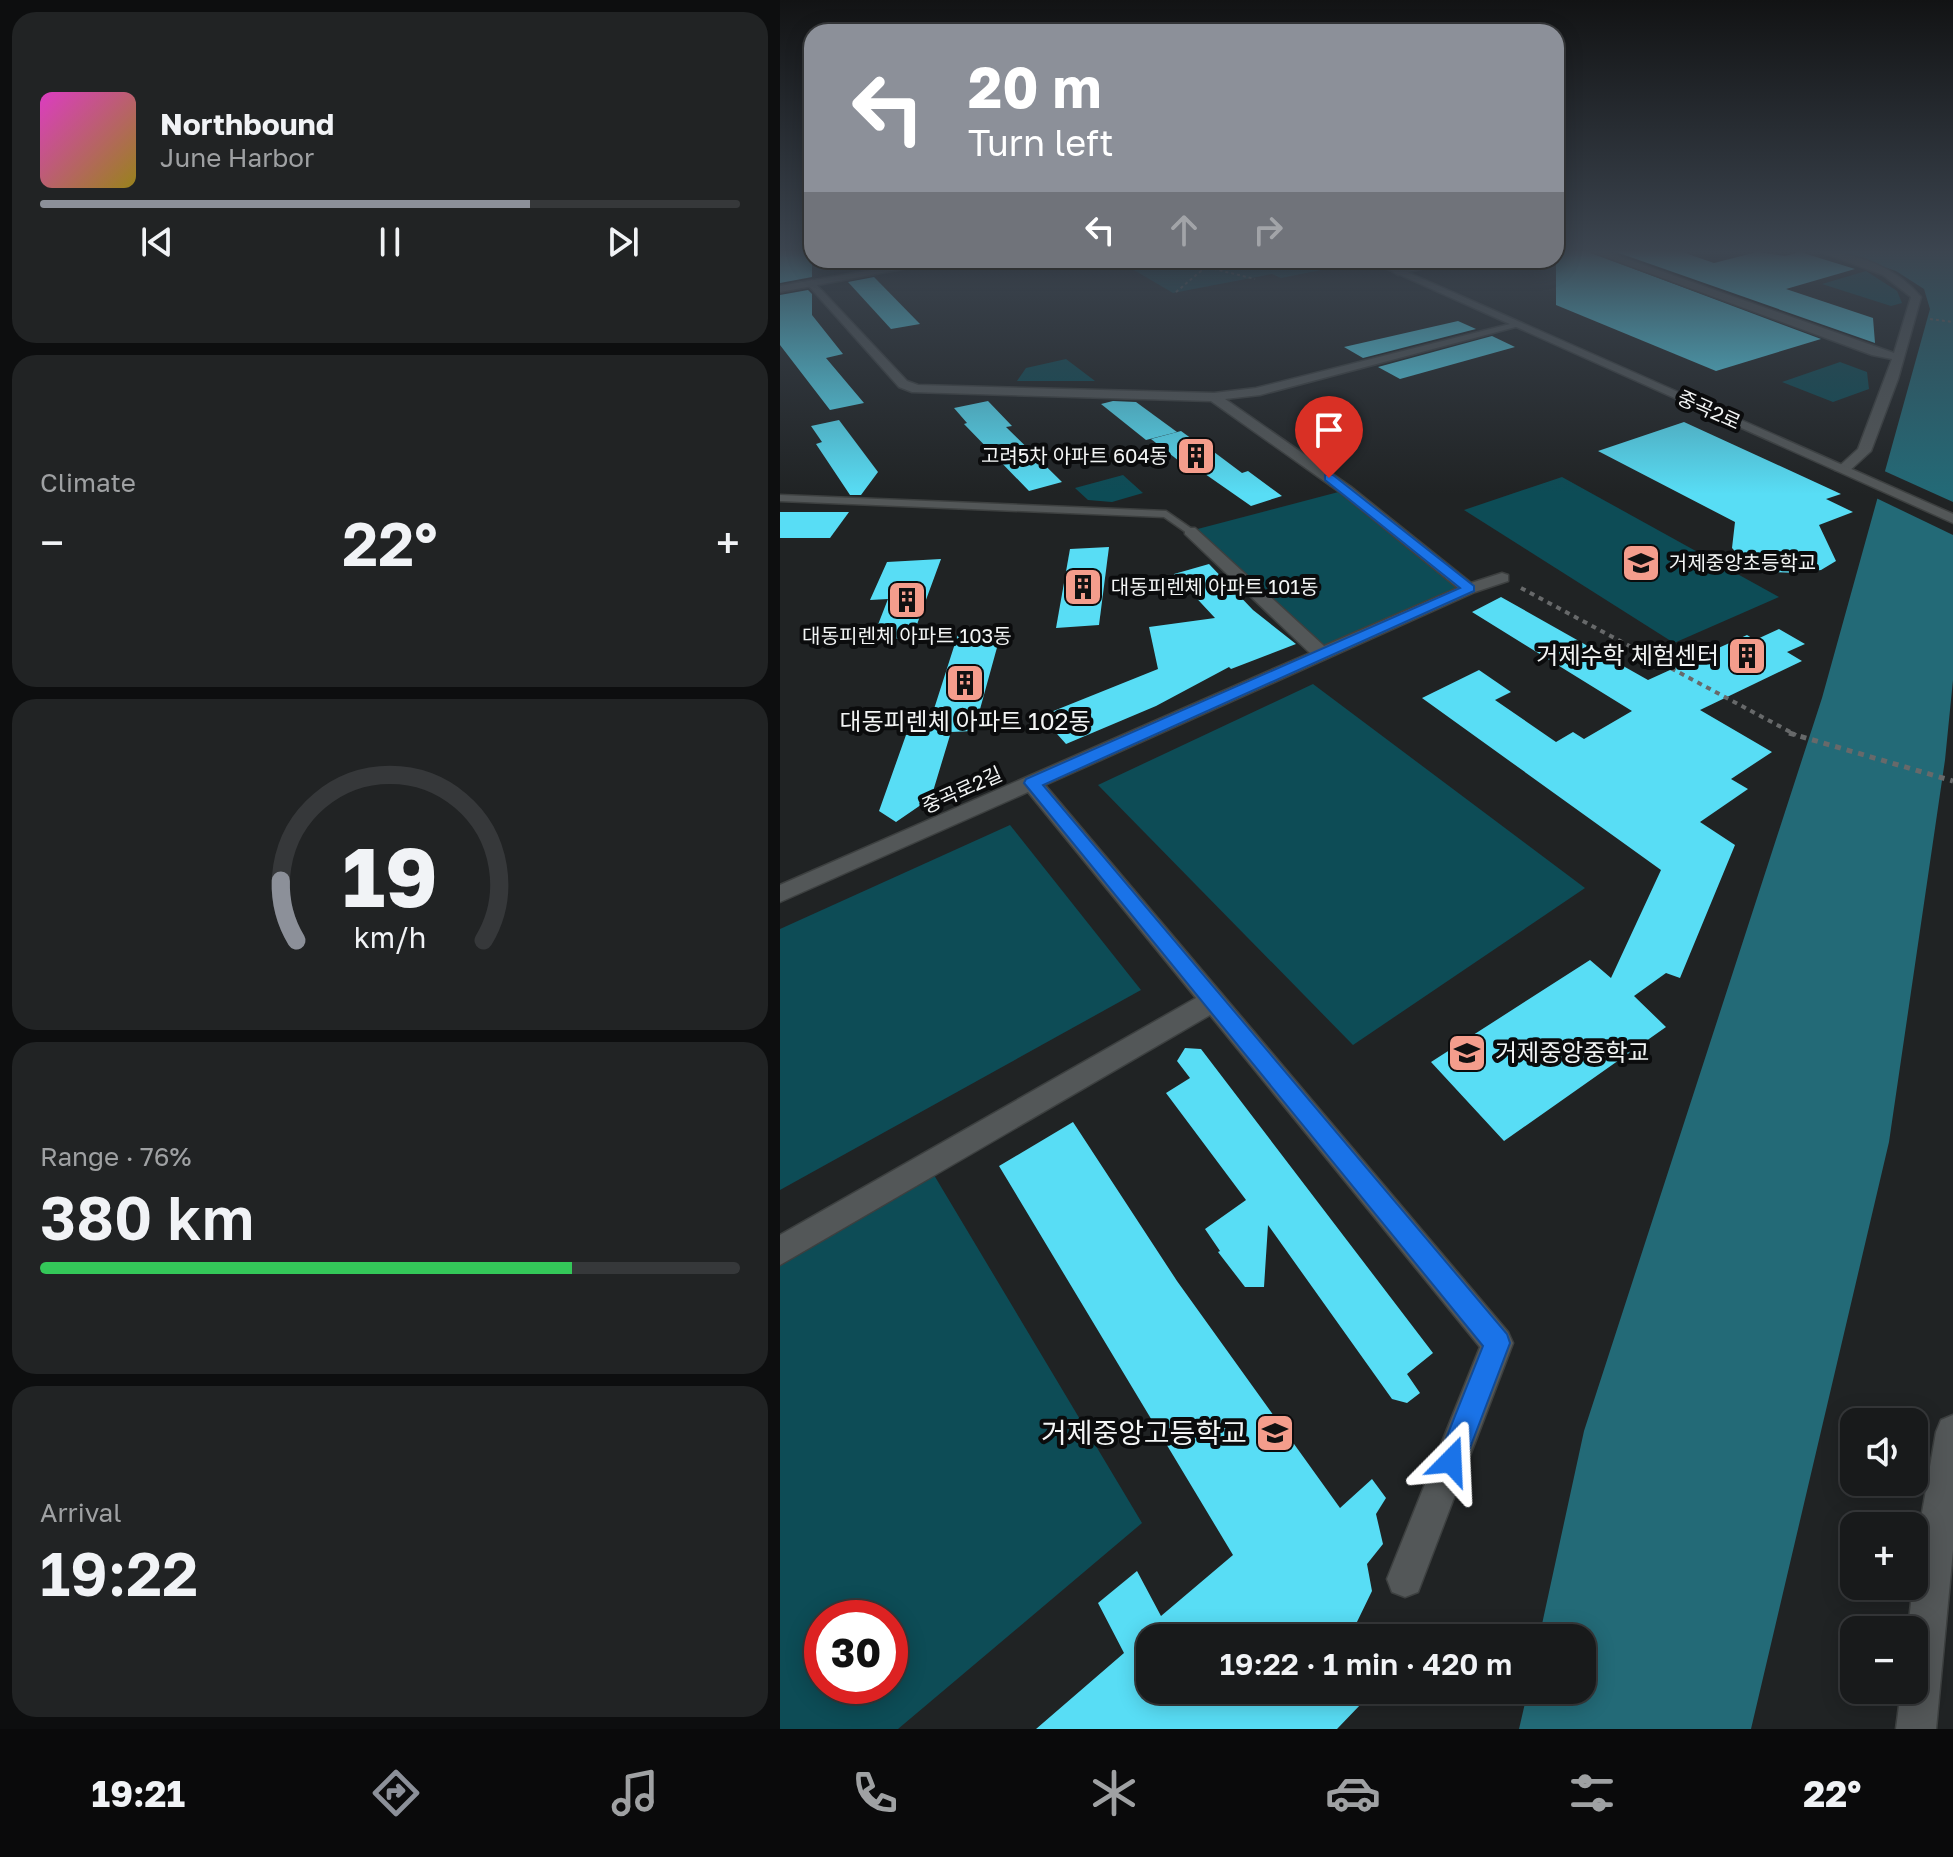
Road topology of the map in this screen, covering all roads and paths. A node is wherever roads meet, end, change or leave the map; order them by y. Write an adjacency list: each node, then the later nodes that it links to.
1 (857, 333): 7 (street)
2 (1488, 333): 7 (street)
3 (1535, 333): 8 (street, 중곡2로)
4 (1820, 333): 6 (street)
5 (1905, 333): 6 (street)
6 (1897, 357): 8 (street)
7 (1214, 397): 13 (street)
8 (1842, 470): 10 (street, 중곡2로)
9 (780, 498): 11 (lane)
10 (1953, 519)
11 (1190, 531): 14 (street)
12 (1502, 578): 13 (street, 중곡로2길); 15 (path)
13 (1469, 589): 14 (street, 중곡로2길)
14 (1323, 655): 16 (street, 중곡로2길)
15 (1953, 781)
16 (1032, 783): 17 (street, 중곡로2길); 18 (street)
17 (780, 894)
18 (1213, 1001): 19 (street); 21 (street)
19 (780, 1251)
20 (1953, 1432): 22 (street)
21 (1405, 1579)
22 (1916, 1729)

